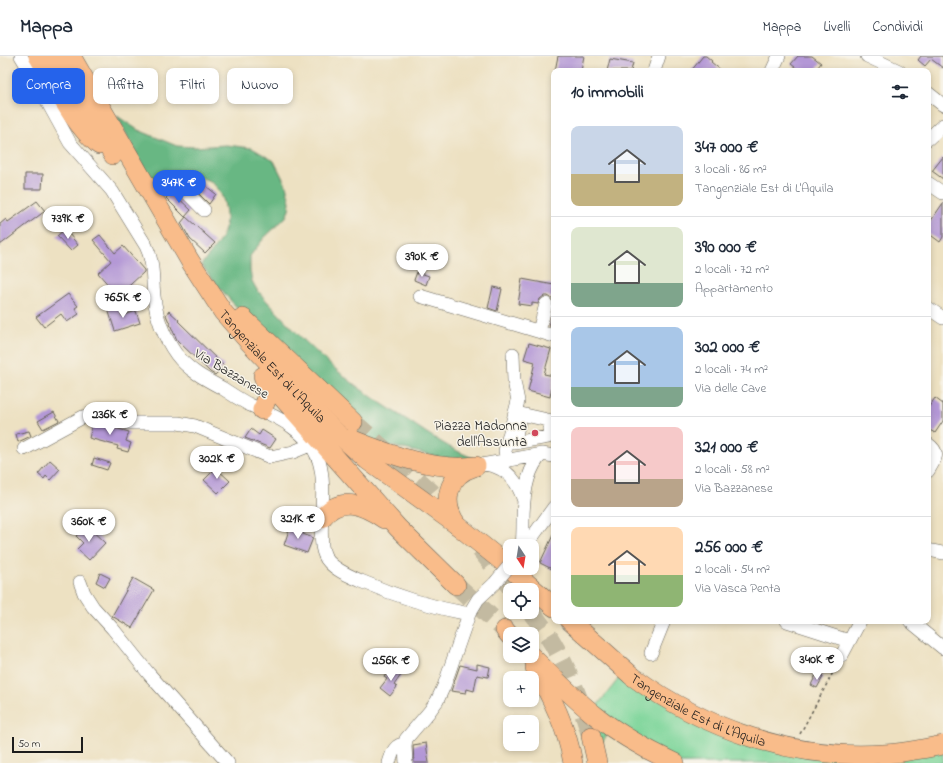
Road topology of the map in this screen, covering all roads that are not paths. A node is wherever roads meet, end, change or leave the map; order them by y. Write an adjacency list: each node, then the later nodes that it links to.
1 (21, 56): 29 (street, Via Bazzanese)
2 (38, 56): 15 (highway)
3 (55, 56): 15 (highway, Tangenziale Est di L'Aquila)
4 (659, 56): 8 (street)
5 (779, 56): 9 (street)
6 (867, 56): 10 (street)
7 (73, 58): 17 (highway, Tangenziale Est di L'Aquila)
8 (655, 68)
9 (773, 68)
10 (893, 68)
11 (931, 95): 12 (street)
12 (943, 105)
13 (943, 125): 14 (street)
14 (931, 136)
15 (114, 158): 28 (highway, Tangenziale Est di L'Aquila)
16 (931, 185): 18 (street)
17 (148, 190): 19 (street); 20 (highway, Tangenziale Est di L'Aquila)
18 (943, 193)
19 (204, 210)
20 (190, 261): 31 (highway); 34 (highway, Tangenziale Est di L'Aquila)
21 (420, 296): 25 (street)
22 (546, 304): 25 (street)
23 (931, 310): 24 (street)
24 (943, 318)
25 (539, 331): 26 (street)
26 (551, 335)
27 (513, 354): 32 (street)
28 (263, 375): 29 (highway); 47 (highway, Tangenziale Est di L'Aquila)
29 (262, 410): 36 (street, Via Bazzanese)
30 (551, 421): 32 (street)
31 (353, 422)
32 (514, 429): 33 (street); 40 (street)
33 (551, 432)
34 (337, 433): 41 (highway); 46 (highway, Tangenziale Est di L'Aquila)
35 (551, 439): 39 (street)
36 (310, 445): 38 (street); 45 (street, Via Bazzanese)
37 (931, 446): 42 (street)
38 (24, 449)
39 (549, 454): 40 (street); 43 (street)
40 (507, 461): 41 (street)
41 (482, 465): 43 (street); 46 (highway)
42 (931, 465)
43 (524, 503): 48 (street)
44 (551, 511): 49 (street)
45 (322, 518): 47 (highway); 56 (street, Via Bazzanese)
46 (456, 525): 55 (highway, Tangenziale Est di L'Aquila)
47 (398, 528): 54 (highway, Tangenziale Est di L'Aquila)
48 (522, 539)
49 (528, 539)
50 (931, 551): 51 (street)
51 (943, 553)
52 (503, 573): 56 (street, bridge)
53 (80, 582): 73 (street)
54 (456, 585)
55 (551, 604)
56 (469, 614): 71 (street)
57 (573, 624): 72 (highway, Tangenziale Est di L'Aquila, bridge)
58 (663, 624): 66 (street)
59 (796, 624): 63 (street)
60 (858, 624): 63 (street)
61 (914, 624): 65 (street)
62 (923, 624): 64 (street)
63 (849, 641): 67 (street)
64 (943, 641)
65 (943, 648)
66 (651, 653)
67 (842, 655)
68 (534, 663): 76 (highway)
69 (537, 663): 78 (highway)
70 (591, 736): 77 (highway)
71 (405, 744): 74 (street); 75 (street)
72 (943, 746)
73 (228, 763)
74 (389, 763)
75 (406, 763)
76 (573, 763)
77 (597, 763)
78 (675, 763)

